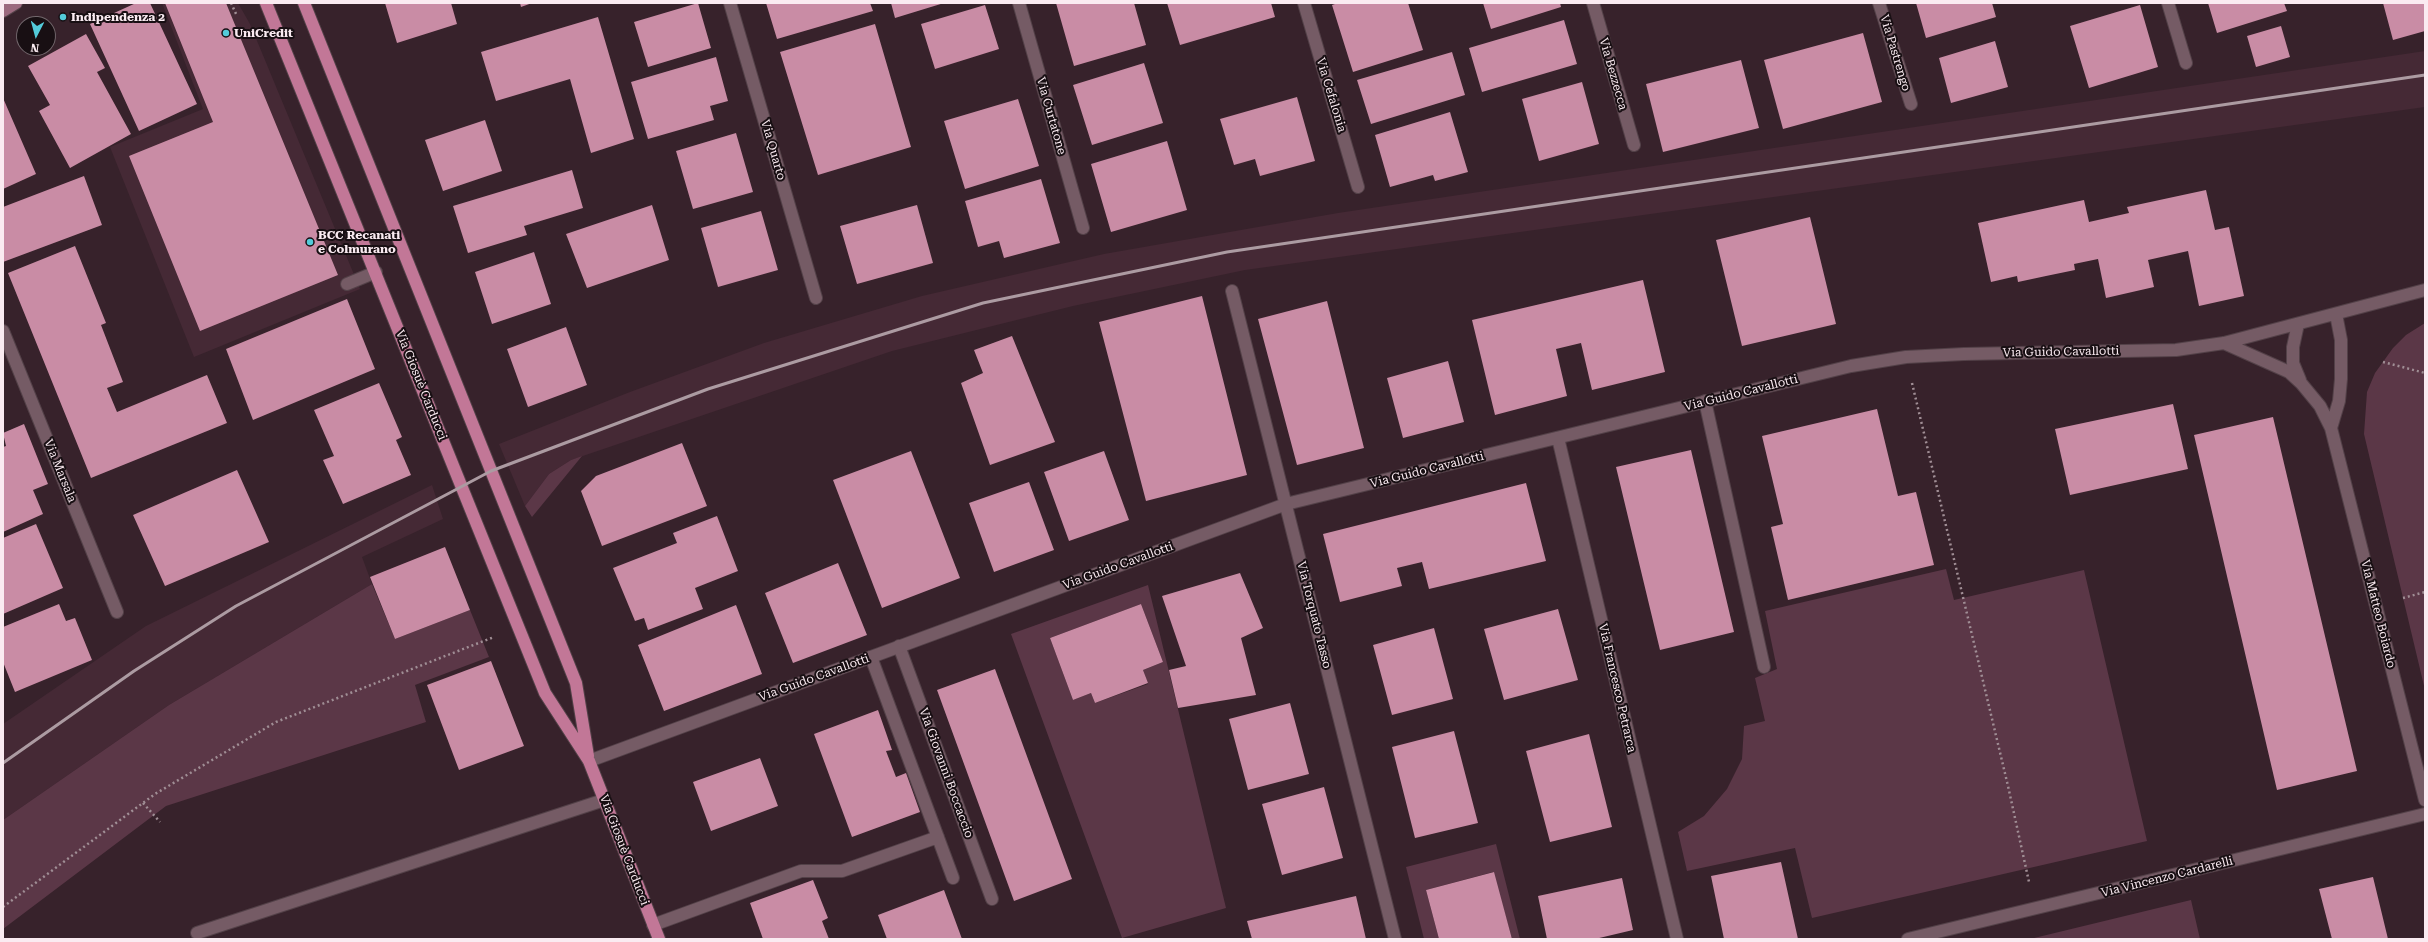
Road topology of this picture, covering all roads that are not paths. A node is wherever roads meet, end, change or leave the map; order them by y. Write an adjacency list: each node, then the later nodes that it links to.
1 (16, 3): 10 (street)
2 (266, 3): 16 (main road, Via Giosuè Carducci)
3 (304, 3): 34 (main road, Via Giosuè Carducci)
4 (730, 3): 20 (street, Via Quarto)
5 (1019, 3): 15 (street, Via Curtatone)
6 (1304, 3): 14 (street, Via Cefalonia)
7 (1593, 3): 13 (street, Via Bezzecca)
8 (1879, 3): 12 (street, Via Pastrengo)
9 (2168, 3): 11 (street)
10 (3, 11)
11 (2186, 63)
12 (1911, 104)
13 (1634, 146)
14 (1358, 187)
15 (1083, 228)
16 (376, 272): 17 (street); 34 (main road, Via Giosuè Carducci)
17 (347, 284)
18 (2425, 290): 21 (street, Via Guido Cavallotti)
19 (1232, 291): 29 (street, Via Torquato Tasso)
20 (816, 298)
21 (2336, 314): 22 (street, Via Guido Cavallotti); 27 (street)
22 (2298, 324): 24 (street, Via Guido Cavallotti); 25 (street, Via Matteo Boiardo)
23 (3, 331): 30 (street, Via Marsala)
24 (2224, 343): 25 (street, Via Matteo Boiardo); 26 (street, Via Guido Cavallotti)
25 (2301, 383): 27 (street, Via Matteo Boiardo)
26 (1704, 402): 28 (street, Via Guido Cavallotti); 33 (street)
27 (2331, 428): 36 (street, Via Matteo Boiardo)
28 (1558, 438): 29 (street, Via Guido Cavallotti); 45 (street, Via Francesco Petrarca)
29 (1286, 504): 31 (street, Via Guido Cavallotti); 44 (street, Via Torquato Tasso)
30 (117, 612)
31 (899, 646): 32 (street, Via Guido Cavallotti); 40 (street, Via Giovanni Boccaccio)
32 (871, 657): 34 (street, Via Guido Cavallotti); 38 (street)
33 (1764, 667)
34 (588, 761): 35 (main road, Via Giosuè Carducci)
35 (604, 800): 41 (main road, Via Giosuè Carducci); 42 (street)
36 (2425, 800)
37 (2425, 814): 46 (street, Via Vincenzo Cardarelli)
38 (938, 837): 39 (street); 41 (street)
39 (953, 878)
40 (992, 899)
41 (653, 925): 43 (main road, Via Giosuè Carducci)
42 (198, 933)
43 (659, 939)
44 (1395, 939)
45 (1677, 939)
46 (1908, 939)

